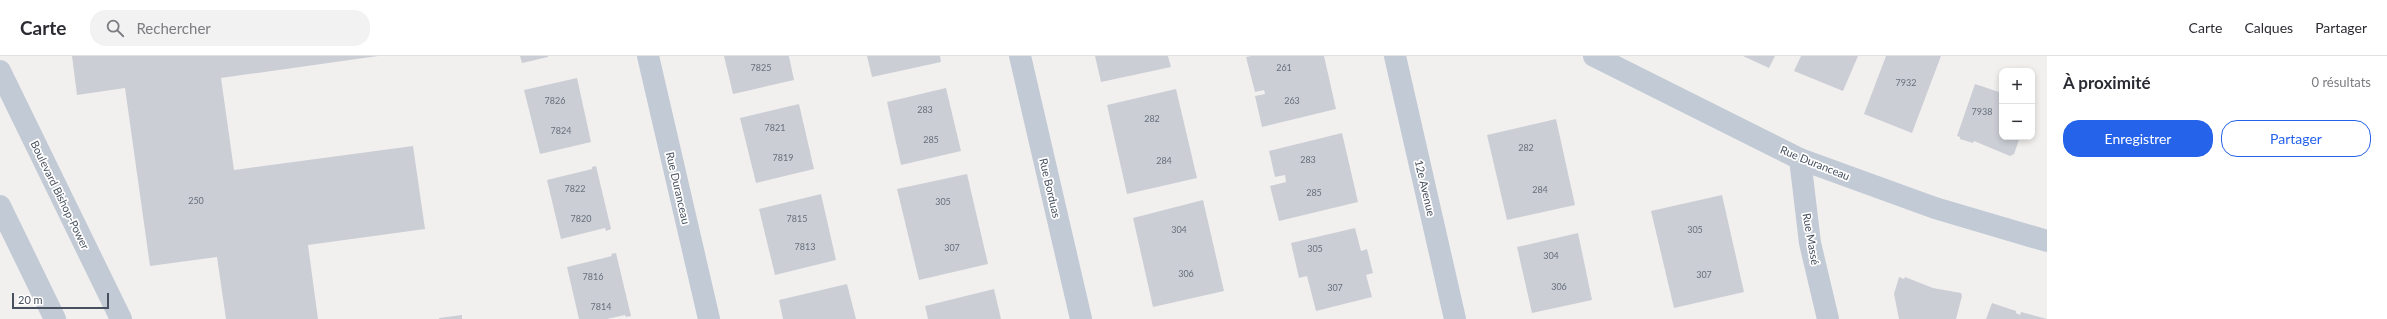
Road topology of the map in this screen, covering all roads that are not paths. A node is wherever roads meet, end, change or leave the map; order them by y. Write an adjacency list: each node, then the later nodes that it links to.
1 (648, 56): 11 (street, Rue Duranceau)
2 (1020, 56): 12 (street, Rue Borduas)
3 (1395, 56): 13 (street, 12e Avenue)
4 (1594, 56): 6 (street, Rue Duranceau)
5 (0, 71): 10 (street, Boulevard Bishop-Power)
6 (1800, 159): 8 (street, Rue Duranceau); 14 (street, Rue Massé)
7 (0, 206): 9 (street)
8 (2047, 241)
9 (55, 319)
10 (121, 319)
11 (709, 319)
12 (1081, 319)
13 (1455, 319)
14 (1828, 319)

